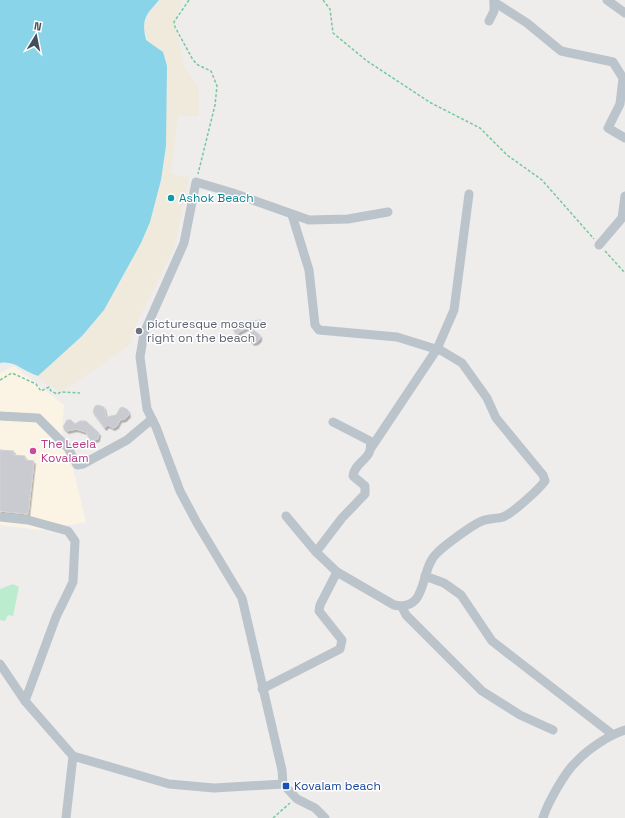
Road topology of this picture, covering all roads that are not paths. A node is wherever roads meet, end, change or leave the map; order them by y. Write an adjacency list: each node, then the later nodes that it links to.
1 (608, 0): 3 (street)
2 (494, 1): 4 (street); 5 (street)
3 (625, 13)
4 (489, 21)
5 (625, 138)
6 (469, 194): 11 (street)
7 (625, 196): 10 (street)
8 (388, 212): 9 (street)
9 (292, 215): 11 (street); 13 (street)
10 (599, 245)
11 (437, 349): 15 (street); 20 (street)
12 (0, 416): 13 (street)
13 (152, 419): 23 (street)
14 (334, 422): 15 (street)
15 (371, 448): 18 (street)
16 (286, 516): 18 (street)
17 (0, 517): 24 (street)
18 (316, 552): 19 (street)
19 (337, 572): 21 (street); 23 (street)
20 (425, 576): 21 (street); 27 (street)
21 (406, 609): 25 (street)
22 (0, 664): 24 (street)
23 (262, 689): 29 (street)
24 (26, 701): 28 (street)
25 (553, 730)
26 (625, 730): 27 (street)
27 (612, 734): 32 (street)
28 (73, 756): 29 (street); 30 (street)
29 (283, 784): 31 (street)
30 (66, 818)
31 (325, 818)
32 (543, 818)

